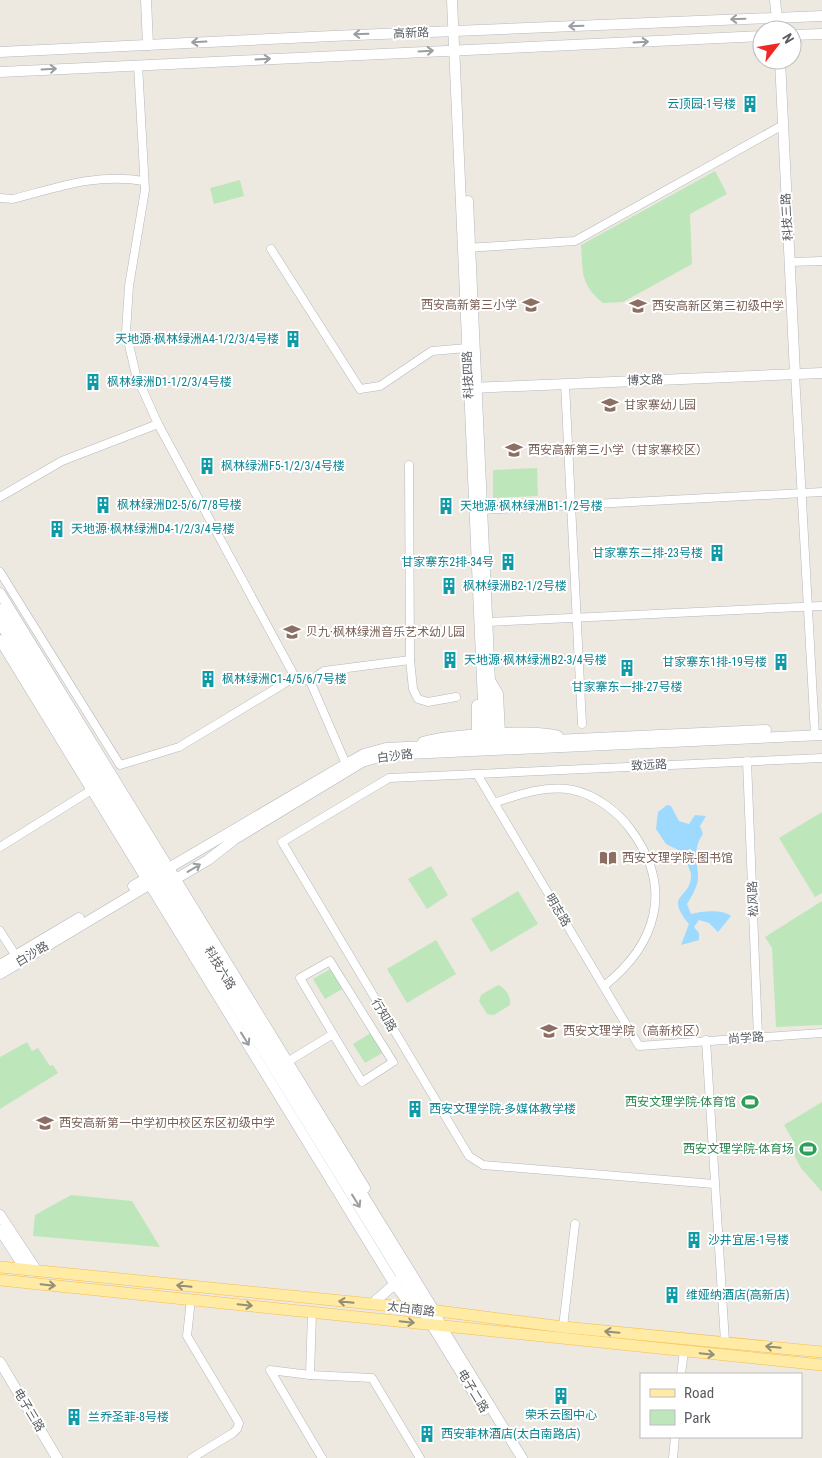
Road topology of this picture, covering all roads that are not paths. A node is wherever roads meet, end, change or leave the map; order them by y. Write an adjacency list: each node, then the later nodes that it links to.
1 (146, 0): 12 (main road)
2 (452, 0): 8 (main road, 科技四路)
3 (458, 0): 8 (main road, 科技四路)
4 (775, 0): 7 (main road)
5 (781, 0): 7 (main road)
6 (822, 16): 7 (main road, 高新路)
7 (779, 18): 8 (main road, 高新路, one-way to 8)
8 (456, 31): 12 (main road, 高新路, one-way to 12); 13 (main road, 科技四路)
9 (822, 34): 10 (main road)
10 (802, 35)
11 (752, 36): 13 (main road, 高新路, one-way to 11)
12 (148, 45): 14 (main road, 高新路)
13 (457, 50): 15 (main road, 高新路, one-way to 13); 21 (main road, 科技四路)
14 (0, 52)
15 (138, 64): 17 (main road, 高新路, one-way to 15); 19 (street)
16 (780, 70): 18 (main road, 科技三路)
17 (0, 72)
18 (783, 125): 21 (street); 24 (main road, 科技三路)
19 (144, 180): 20 (street); 30 (street)
20 (0, 198)
21 (467, 247): 25 (main road, 科技四路); 29 (main road, 科技四路)
22 (271, 249): 25 (street)
23 (822, 261): 24 (street)
24 (790, 262): 27 (main road, 科技三路)
25 (467, 348): 29 (main road, 科技四路)
26 (822, 373): 27 (main road, 博文路)
27 (795, 374): 28 (main road, 博文路); 33 (street)
28 (565, 384): 29 (main road, 博文路); 35 (street)
29 (472, 388): 36 (main road, 科技四路); 47 (main road, 科技四路)
30 (158, 424): 34 (street); 48 (street)
31 (409, 465): 46 (street)
32 (822, 492): 33 (street)
33 (802, 493): 35 (street); 39 (street)
34 (0, 497)
35 (572, 506): 36 (street); 42 (street)
36 (482, 510): 43 (main road, 科技四路)
37 (0, 572): 48 (street)
38 (0, 593): 61 (main road)
39 (808, 606): 40 (street); 42 (street); 52 (street)
40 (822, 606)
41 (0, 610): 45 (main road, 科技六路)
42 (576, 618): 43 (street); 51 (street)
43 (487, 622): 47 (main road, 科技四路)
44 (0, 623): 45 (main road, 科技六路)
45 (7, 643): 58 (main road); 61 (main road, 科技六路)
46 (410, 660): 49 (street); 50 (street)
47 (486, 676): 53 (main road, 科技四路); 53 (main road)
48 (295, 677): 49 (street)
49 (310, 681): 56 (street)
50 (456, 697)
51 (582, 724)
52 (818, 732): 53 (main road, 白沙路); 53 (main road, 白沙路)
53 (489, 740): 56 (main road, 白沙路); 62 (main road, 白沙路, one-way to 53)
54 (822, 758): 55 (street, 致远路)
55 (748, 761): 57 (street, 致远路); 70 (street, 松风路)
56 (346, 764): 61 (main road, 白沙路)
57 (477, 774): 59 (street, 明志路); 74 (street, 行知路)
58 (93, 789): 60 (street); 61 (main road)
59 (494, 803): 67 (street, 明志路); 67 (street)
60 (0, 847)
61 (156, 876): 62 (main road); 62 (main road, 科技六路); 64 (main road, 白沙路); 66 (main road, 白沙路); 73 (main road, 科技六路); 81 (main road, one-way to 81)
62 (172, 881): 73 (main road, 科技六路)
63 (0, 931): 64 (street)
64 (16, 956): 65 (main road, 白沙路)
65 (0, 965)
66 (0, 974)
67 (604, 986): 72 (street, 明志路)
68 (822, 1033): 70 (street, 尚学路)
69 (333, 1034): 69 (street); 73 (street)
70 (758, 1037): 71 (street, 尚学路)
71 (706, 1040): 72 (street, 尚学路); 74 (street)
72 (639, 1046)
73 (281, 1066): 81 (main road, 科技六路, one-way to 81); 86 (main road)
74 (714, 1184): 89 (street)
75 (0, 1216): 79 (main road)
76 (575, 1224): 88 (street)
77 (0, 1230): 79 (main road)
78 (0, 1267): 79 (main road, 太白南路)
79 (31, 1270): 83 (main road, 太白南路, one-way to 79)
80 (0, 1280): 82 (main road, 太白南路, one-way to 82)
81 (399, 1281): 83 (main road); 84 (main road, 科技六路)
82 (191, 1299): 85 (main road, 太白南路, one-way to 85); 98 (street)
83 (372, 1304): 84 (main road, 太白南路)
84 (418, 1309): 86 (main road, 太白南路); 87 (main road, 科技六路)
85 (312, 1312): 87 (main road, 太白南路, one-way to 87); 95 (street)
86 (439, 1312): 87 (main road); 88 (main road, 太白南路)
87 (437, 1325): 90 (main road, 太白南路); 101 (main road, 电子二路); 102 (main road, 电子二路)
88 (563, 1328): 89 (main road, 太白南路, one-way to 88)
89 (725, 1342): 91 (main road, 太白南路, one-way to 89)
90 (684, 1352): 93 (main road, 太白南路, one-way to 93); 94 (street)
91 (822, 1352)
92 (0, 1362): 97 (main road, 电子三路)
93 (822, 1365)
94 (682, 1373)
95 (310, 1375): 99 (street); 100 (street)
96 (675, 1438): 103 (street)
97 (57, 1458)
98 (192, 1458)
99 (322, 1458)
100 (420, 1458)
101 (514, 1458)
102 (522, 1458)
103 (673, 1458)

